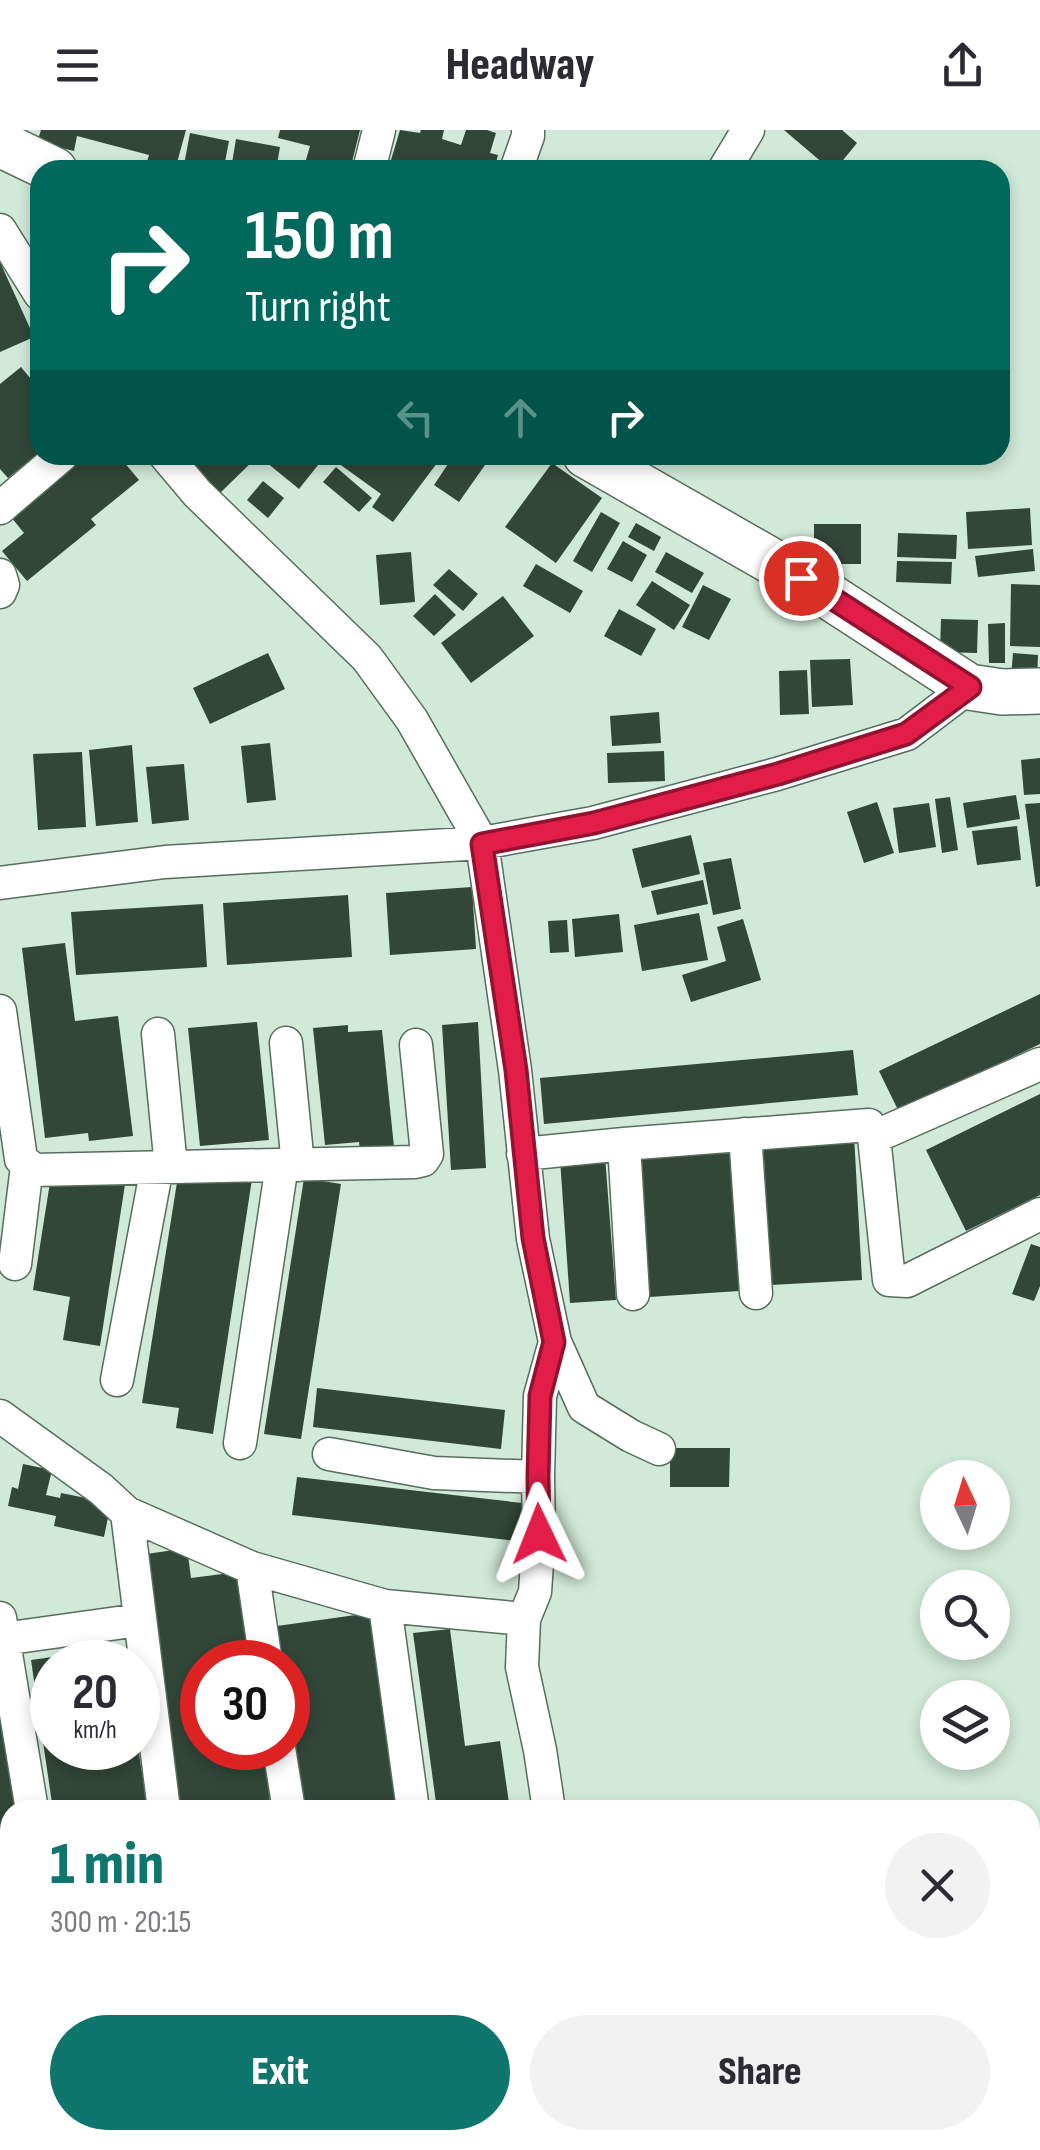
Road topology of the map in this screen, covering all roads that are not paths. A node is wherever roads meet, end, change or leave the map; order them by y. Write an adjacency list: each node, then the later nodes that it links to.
1 (379, 130): 6 (street)
2 (528, 130): 7 (street)
3 (748, 130): 8 (street)
4 (6, 147): 5 (street)
5 (33, 160)
6 (372, 160)
7 (520, 160)
8 (730, 160)
9 (0, 230): 10 (street)
10 (30, 278)
11 (50, 465): 14 (street)
12 (173, 465): 19 (street)
13 (603, 465): 17 (street)
14 (0, 508)
15 (0, 575): 16 (street)
16 (0, 592)
17 (970, 687): 18 (street); 19 (street)
18 (1040, 691)
19 (482, 844): 20 (street); 29 (street)
20 (0, 884)
21 (0, 1011): 31 (street)
22 (158, 1034): 32 (street)
23 (286, 1043): 30 (street)
24 (416, 1045): 30 (street)
25 (1040, 1064): 27 (street)
26 (746, 1134): 27 (street); 28 (street); 36 (street)
27 (874, 1137): 33 (street)
28 (624, 1144): 29 (street); 35 (street)
29 (523, 1154): 37 (street)
30 (290, 1165): 32 (street); 40 (street)
31 (27, 1166): 32 (street); 34 (street)
32 (164, 1167): 38 (street)
33 (1040, 1214)
34 (15, 1264)
35 (633, 1294)
36 (756, 1294)
37 (554, 1342): 41 (street); 43 (street)
38 (116, 1380)
39 (0, 1416): 44 (street)
40 (240, 1444)
41 (660, 1448)
42 (330, 1454): 43 (street)
43 (538, 1477): 47 (street)
44 (127, 1513): 45 (street); 48 (street)
45 (252, 1568): 46 (street); 50 (street)
46 (384, 1606): 47 (street); 55 (street)
47 (524, 1619): 56 (street)
48 (139, 1620): 49 (street); 53 (street)
49 (2, 1629): 52 (street)
50 (263, 1640)
51 (283, 1770): 54 (street)
52 (30, 1800)
53 (163, 1800)
54 (288, 1800)
55 (413, 1800)
56 (547, 1800)

